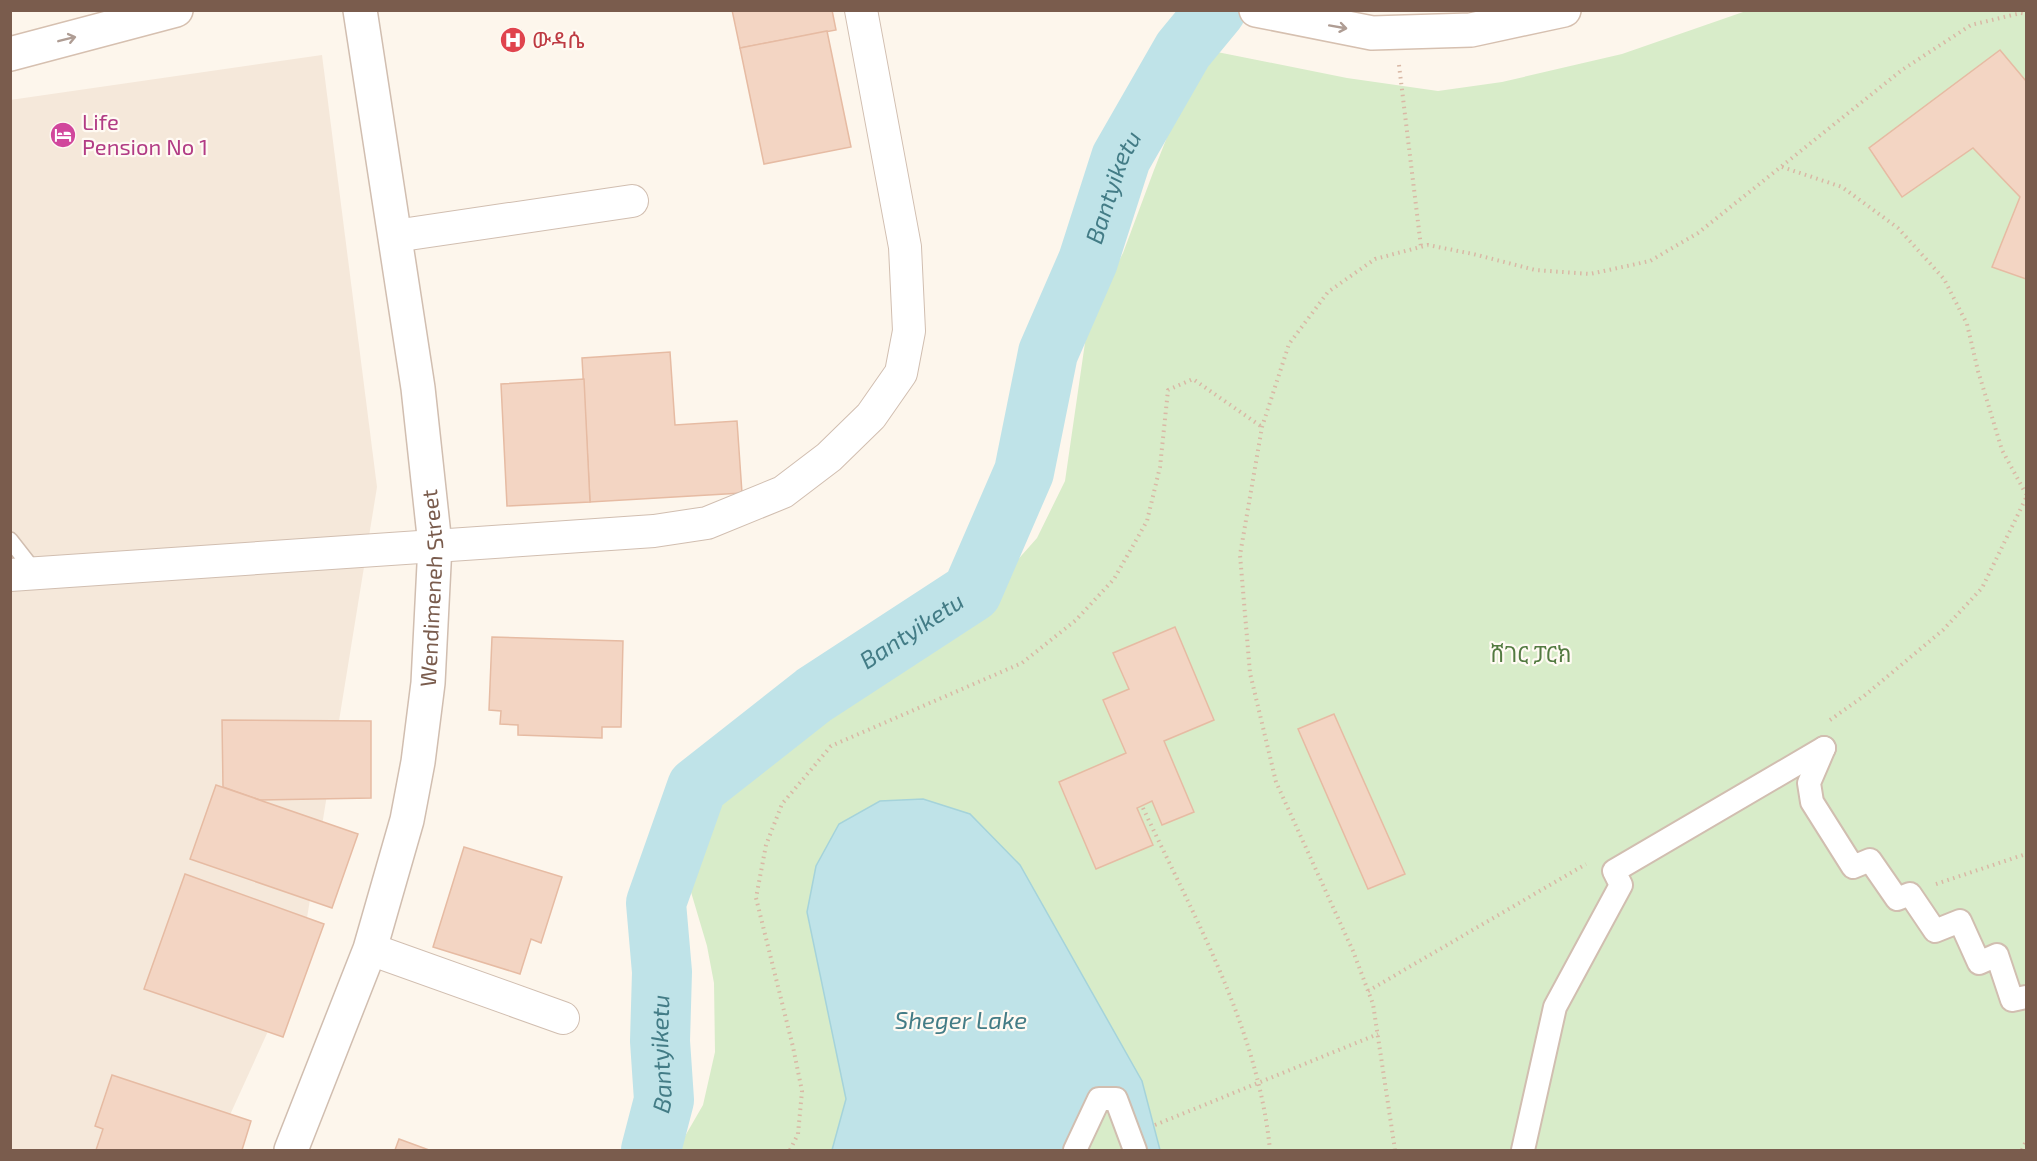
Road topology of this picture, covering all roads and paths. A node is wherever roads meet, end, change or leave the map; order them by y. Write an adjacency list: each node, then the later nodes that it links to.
1 (176, 10): 8 (street, one-way to 1)
2 (360, 10): 11 (street, Wendimeneh Street)
3 (861, 10): 16 (street)
4 (1564, 10): 7 (street)
5 (1268, 14): 7 (street, one-way to 7)
6 (2026, 14): 9 (path)
7 (1395, 32): 12 (path)
8 (10, 54)
9 (1781, 166): 12 (path); 14 (path)
10 (632, 201): 11 (street)
11 (395, 236): 16 (street, Wendimeneh Street)
12 (1421, 247): 13 (path)
13 (1262, 427): 24 (path); 32 (path)
14 (2026, 496): 18 (path)
15 (10, 540): 17 (lane)
16 (435, 545): 17 (street); 23 (street, Wendimeneh Street)
17 (23, 574)
18 (1822, 725)
19 (1143, 808): 28 (path)
20 (2026, 854): 22 (path)
21 (1596, 858): 24 (path)
22 (1910, 894): 25 (street); 37 (street)
23 (370, 949): 26 (street); 31 (street, Wendimeneh Street)
24 (1368, 991): 27 (path)
25 (2026, 997)
26 (563, 1018)
27 (1378, 1035): 28 (path); 36 (path)
28 (1258, 1083): 29 (path); 35 (path)
29 (1155, 1125)
30 (2026, 1141): 38 (path)
31 (291, 1150)
32 (790, 1150)
33 (1075, 1150): 34 (street)
34 (1135, 1150)
35 (1270, 1150)
36 (1395, 1150)
37 (1523, 1150)
38 (2022, 1150)

